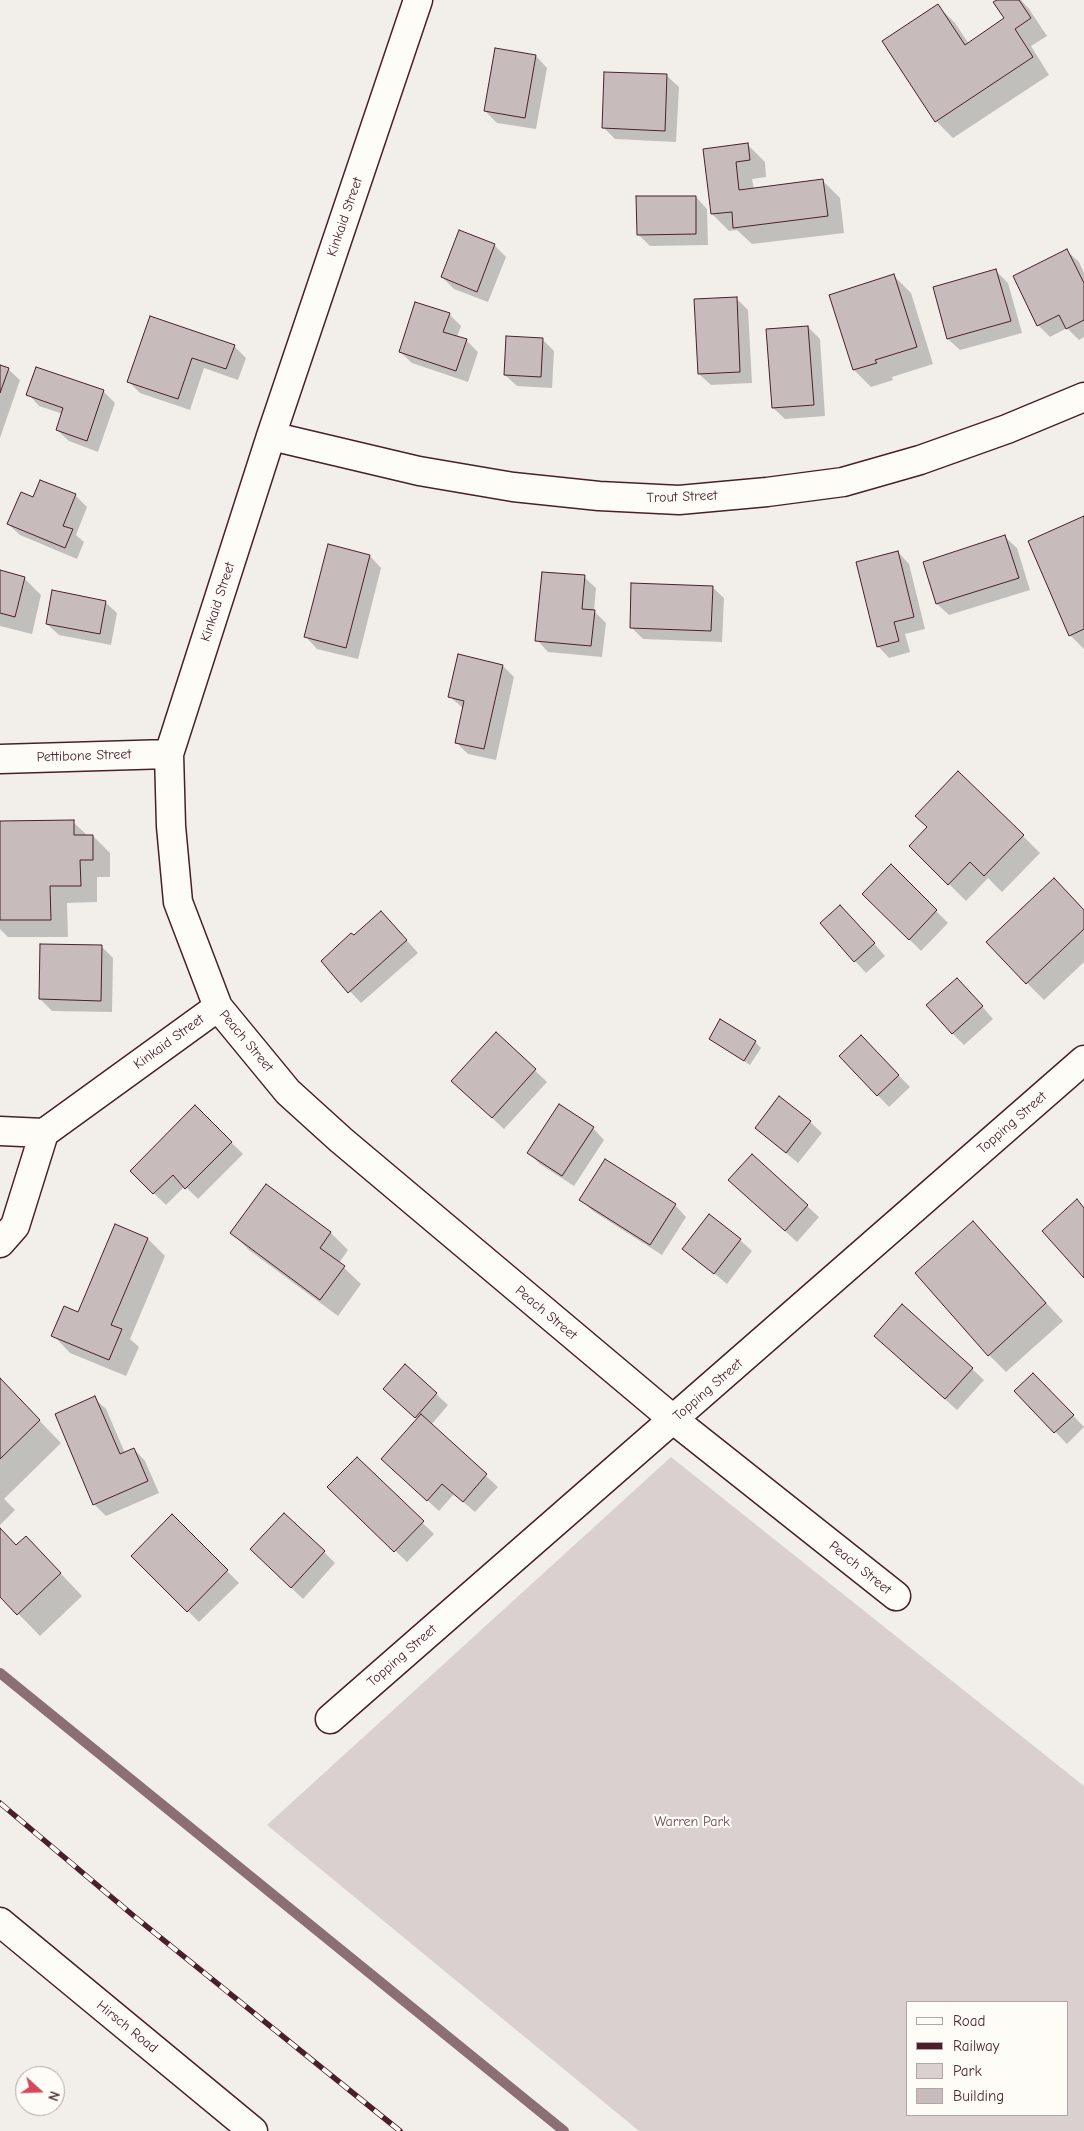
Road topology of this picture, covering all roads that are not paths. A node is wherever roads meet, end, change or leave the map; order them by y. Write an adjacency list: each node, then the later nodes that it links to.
1 (418, 0): 3 (street, Kinkaid Street)
2 (1084, 397): 3 (street, Trout Street)
3 (271, 436): 4 (street, Kinkaid Street)
4 (169, 754): 5 (street, Pettibone Street); 6 (street, Kinkaid Street)
5 (0, 759)
6 (218, 1007): 9 (street, Kinkaid Street); 11 (street, Peach Street)
7 (1084, 1060): 11 (street, Topping Street)
8 (0, 1131): 9 (street)
9 (44, 1133): 10 (street)
10 (0, 1243)
11 (674, 1420): 12 (street, Peach Street); 13 (street, Topping Street)
12 (896, 1596)
13 (330, 1719)
14 (0, 1922): 15 (street, Hirsch Road)
15 (253, 2131)

